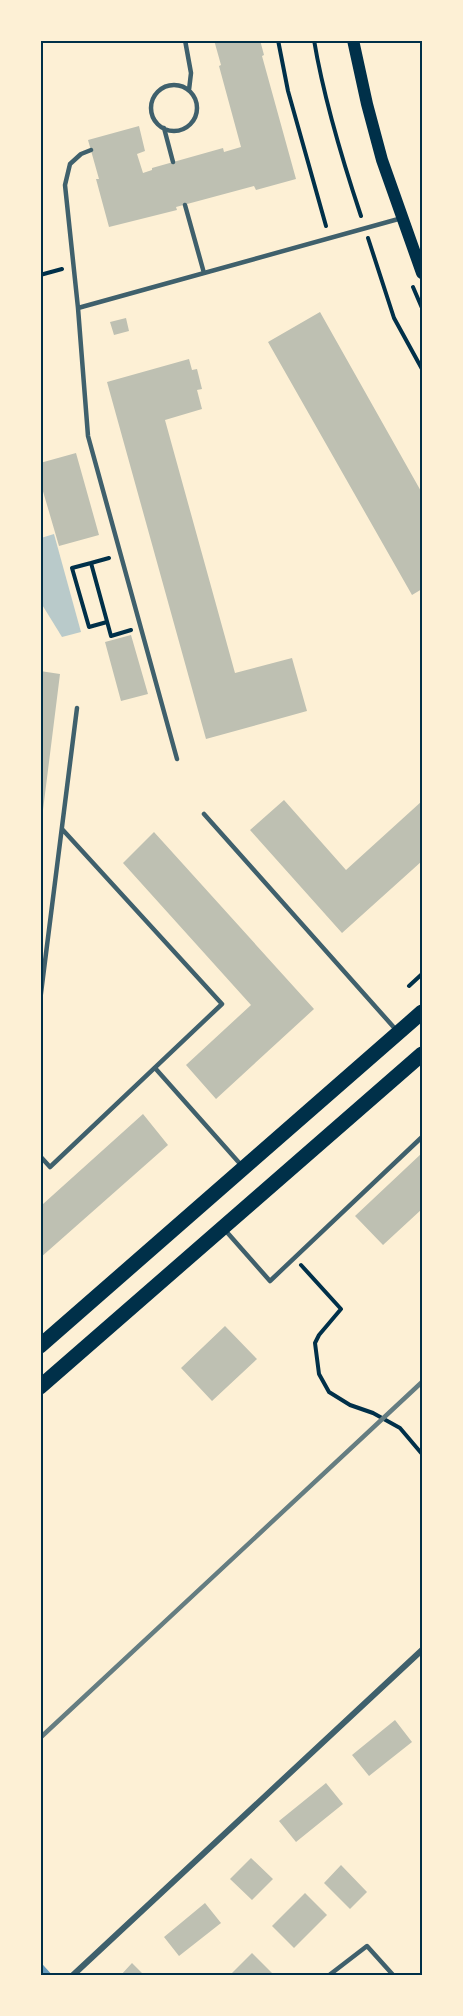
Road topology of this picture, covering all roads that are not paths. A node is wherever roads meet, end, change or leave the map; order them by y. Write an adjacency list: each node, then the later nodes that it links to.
1 (185, 40): 3 (lane)
2 (353, 40): 8 (main road)
3 (189, 90): 4 (lane); 4 (lane)
4 (164, 128): 6 (lane)
5 (91, 150): 11 (lane)
6 (173, 162)
7 (185, 204): 9 (lane)
8 (402, 218): 9 (lane); 10 (main road)
9 (204, 273): 11 (lane)
10 (423, 273)
11 (78, 308): 13 (lane)
12 (77, 708): 15 (lane)
13 (177, 759)
14 (204, 814): 18 (lane)
15 (62, 829): 16 (lane); 20 (lane)
16 (40, 1001)
17 (423, 1012): 18 (main road)
18 (399, 1033): 23 (main road)
19 (423, 1054): 24 (main road)
20 (155, 1068): 22 (lane); 23 (lane)
21 (423, 1137): 24 (lane)
22 (40, 1156)
23 (244, 1168): 25 (main road)
24 (223, 1228): 26 (main road)
25 (40, 1346)
26 (40, 1388)
27 (423, 1650): 28 (street)
28 (72, 1976)
29 (328, 1976): 30 (lane)
30 (394, 1976)

